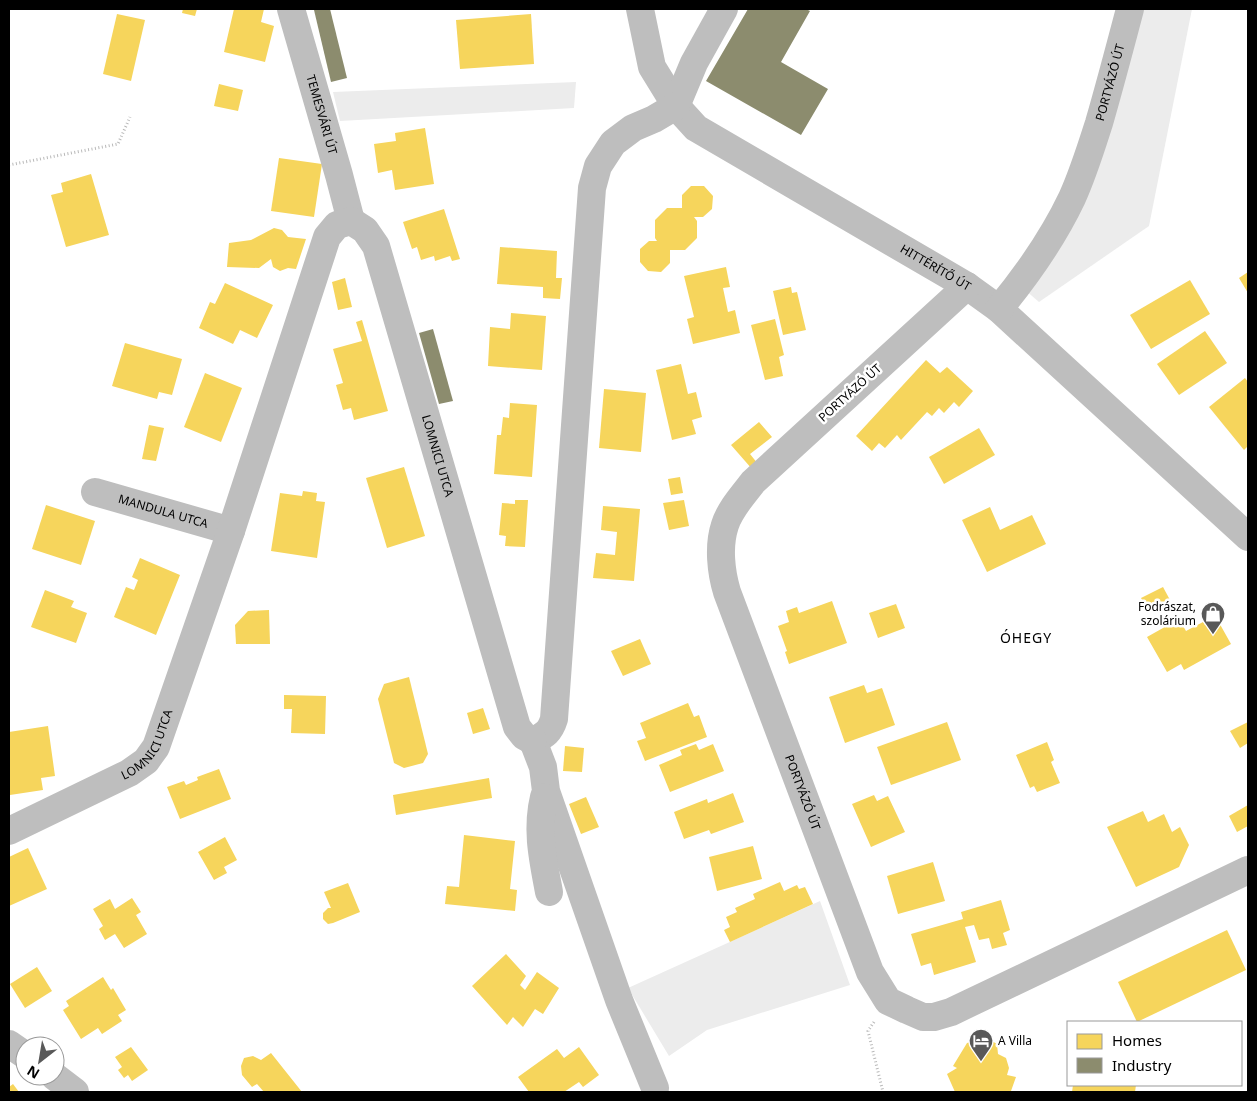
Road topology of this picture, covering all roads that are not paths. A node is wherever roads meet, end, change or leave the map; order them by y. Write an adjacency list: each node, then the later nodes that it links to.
1 (291, 9): 6 (street, TEMESVÁRI ÚT)
2 (640, 9): 5 (street, HITTÉRÍTŐ ÚT)
3 (724, 9): 5 (street)
4 (1130, 9): 8 (street, PORTYÁZÓ ÚT)
5 (676, 106): 7 (street, HITTÉRÍTŐ ÚT); 12 (street)
6 (350, 221): 10 (street, LOMNICI UTCA); 12 (street, LOMNICI UTCA)
7 (967, 286): 8 (street, HITTÉRÍTŐ ÚT); 15 (street, PORTYÁZÓ ÚT)
8 (999, 309): 11 (street, HITTÉRÍTŐ ÚT)
9 (95, 492): 10 (street, MANDULA UTCA)
10 (231, 531): 14 (street, LOMNICI UTCA)
11 (1248, 537)
12 (533, 741): 13 (street)
13 (546, 791): 16 (street); 17 (street)
14 (9, 831)
15 (1248, 870)
16 (549, 892)
17 (655, 1088)

